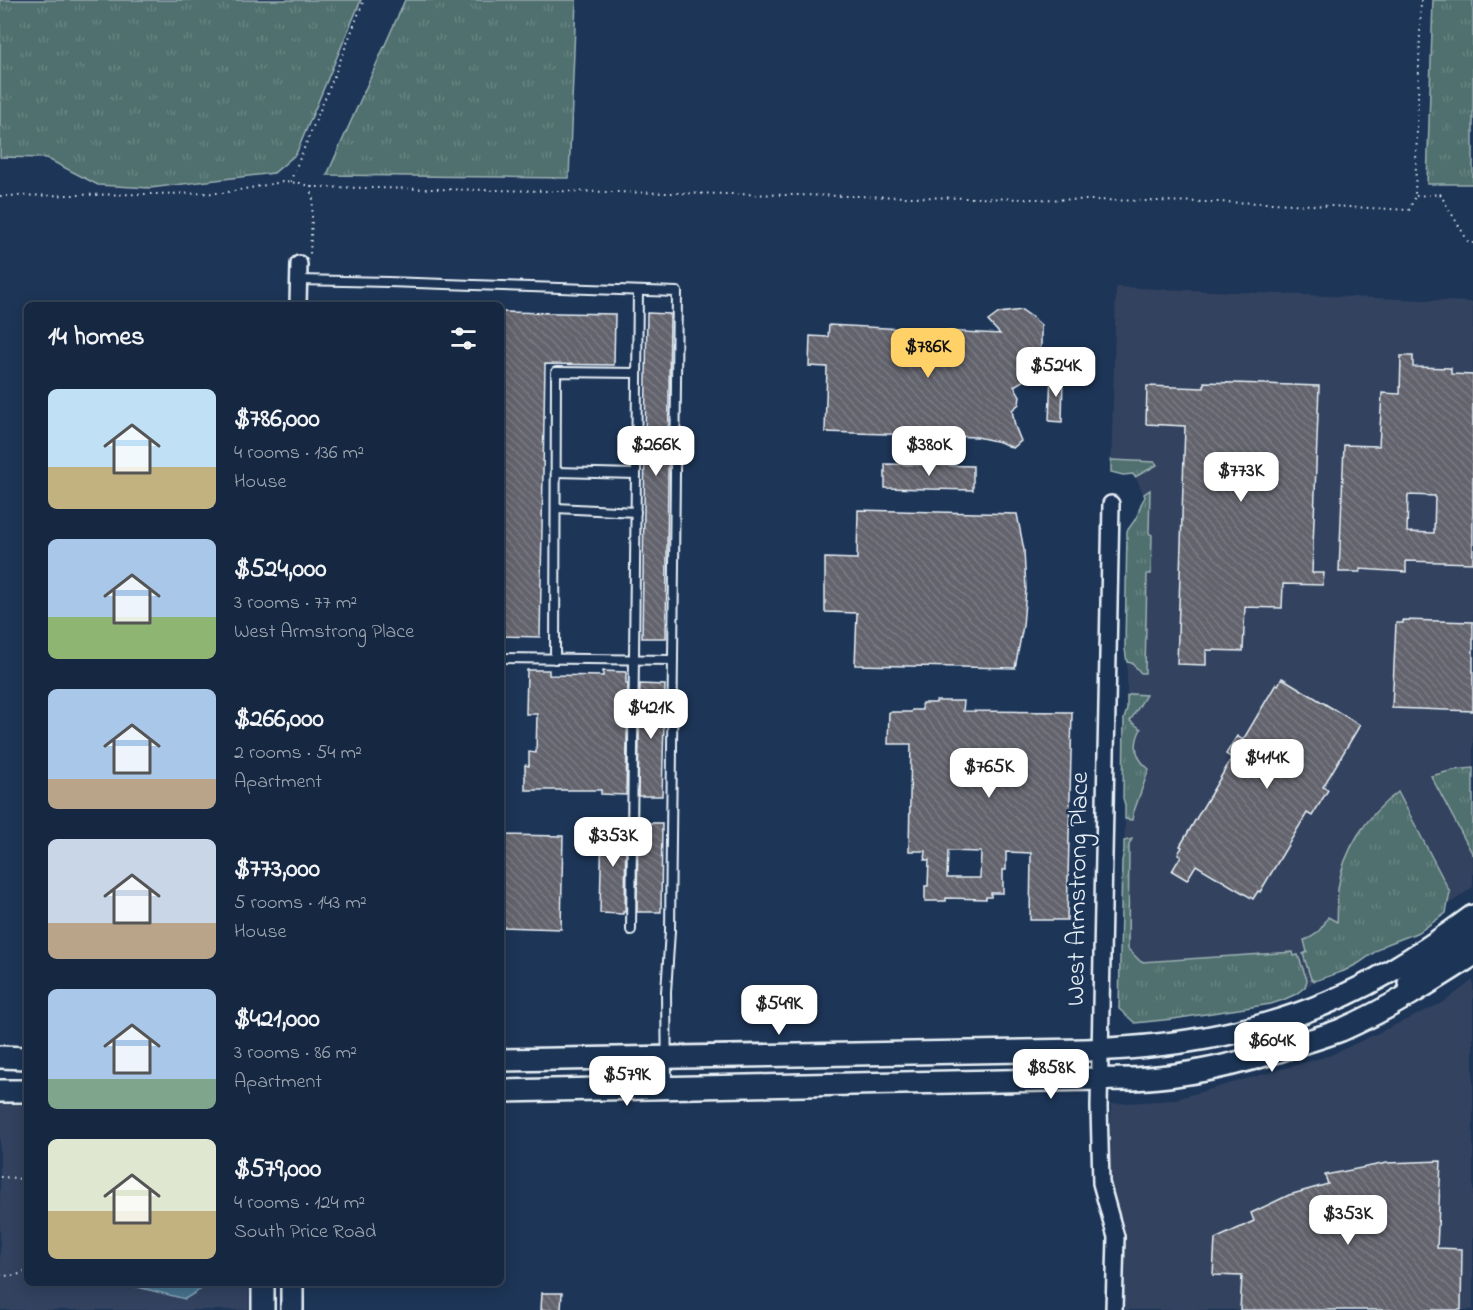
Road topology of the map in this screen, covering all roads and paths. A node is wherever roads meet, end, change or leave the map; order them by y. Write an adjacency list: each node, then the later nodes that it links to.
1 (364, 0): 3 (path)
2 (1421, 0): 6 (path)
3 (290, 182): 4 (path); 5 (path)
4 (311, 187): 6 (path); 8 (path)
5 (0, 196)
6 (1415, 196): 7 (path)
7 (1473, 243)
8 (299, 272): 9 (lane); 10 (street)
9 (638, 291): 11 (lane); 20 (lane)
10 (298, 302)
11 (637, 373): 12 (lane); 13 (lane)
12 (556, 472): 13 (lane); 15 (lane)
13 (636, 474): 16 (lane)
14 (1111, 504): 26 (street, West Armstrong Place)
15 (556, 508): 16 (lane); 18 (lane)
16 (636, 512): 19 (lane)
17 (504, 658): 18 (lane)
18 (555, 658): 19 (lane)
19 (634, 659): 20 (lane); 22 (lane)
20 (673, 660): 29 (lane)
21 (1473, 916): 26 (main road)
22 (631, 930)
23 (1473, 936): 25 (main road)
24 (1473, 955): 25 (main road)
25 (1383, 1009): 31 (main road)
26 (1100, 1050): 29 (main road); 31 (street, West Armstrong Place)
27 (0, 1057): 28 (main road)
28 (24, 1058)
29 (667, 1058): 30 (main road); 32 (lane)
30 (504, 1060)
31 (1099, 1079): 32 (main road); 44 (street, West Armstrong Place)
32 (668, 1087): 35 (main road)
33 (0, 1091): 34 (main road)
34 (24, 1091)
35 (504, 1091)
36 (0, 1177): 37 (path)
37 (24, 1181)
38 (24, 1272): 39 (path)
39 (0, 1275)
40 (263, 1286): 42 (main road)
41 (292, 1286): 43 (main road)
42 (263, 1310)
43 (292, 1310)
44 (1114, 1310)

